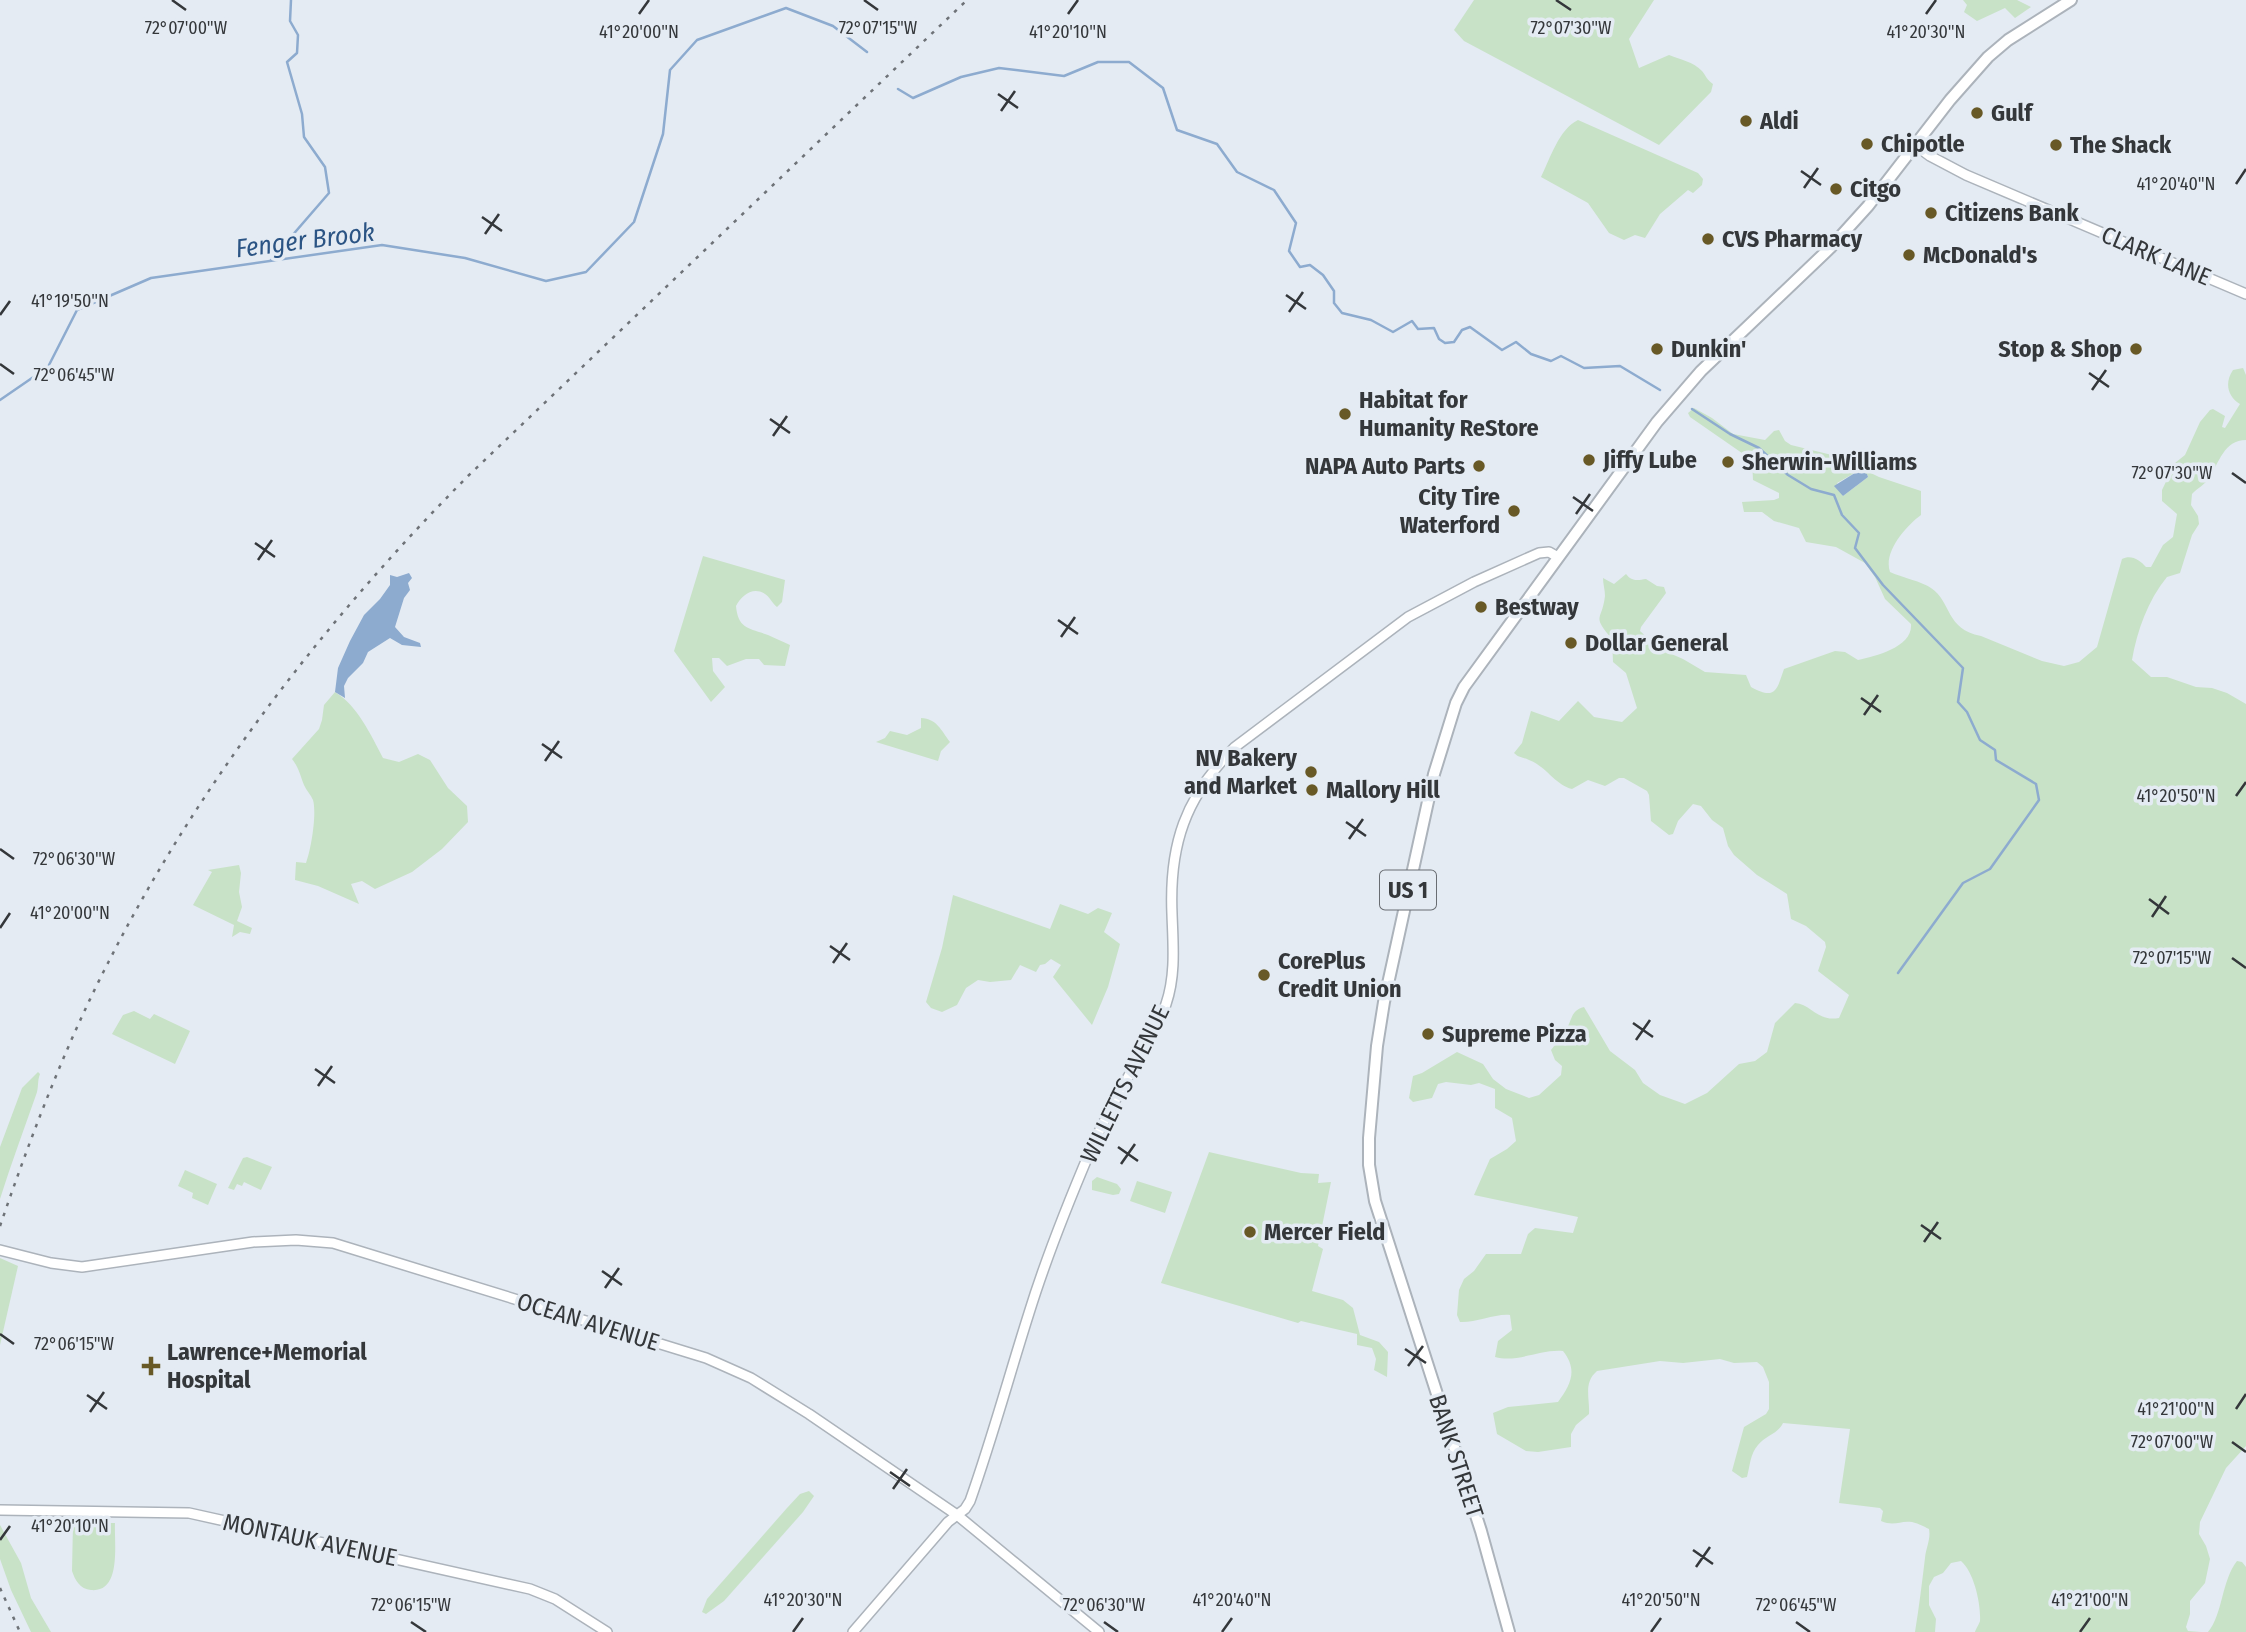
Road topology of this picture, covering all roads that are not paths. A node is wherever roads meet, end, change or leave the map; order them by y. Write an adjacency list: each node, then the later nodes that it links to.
1 (2071, 0): 2 (main road, US 1)
2 (1915, 145): 3 (street, CLARK LANE); 4 (main road, US 1)
3 (2246, 294)
4 (1558, 557): 7 (street, WILLETTS AVENUE); 11 (main road, BANK STREET / US 1)
5 (0, 1250): 7 (street, OCEAN AVENUE)
6 (0, 1510): 8 (street, MONTAUK AVENUE)
7 (957, 1515): 9 (street, WILLETTS AVENUE); 10 (street, OCEAN AVENUE)
8 (607, 1632)
9 (853, 1632)
10 (1099, 1632)
11 (1509, 1632)

